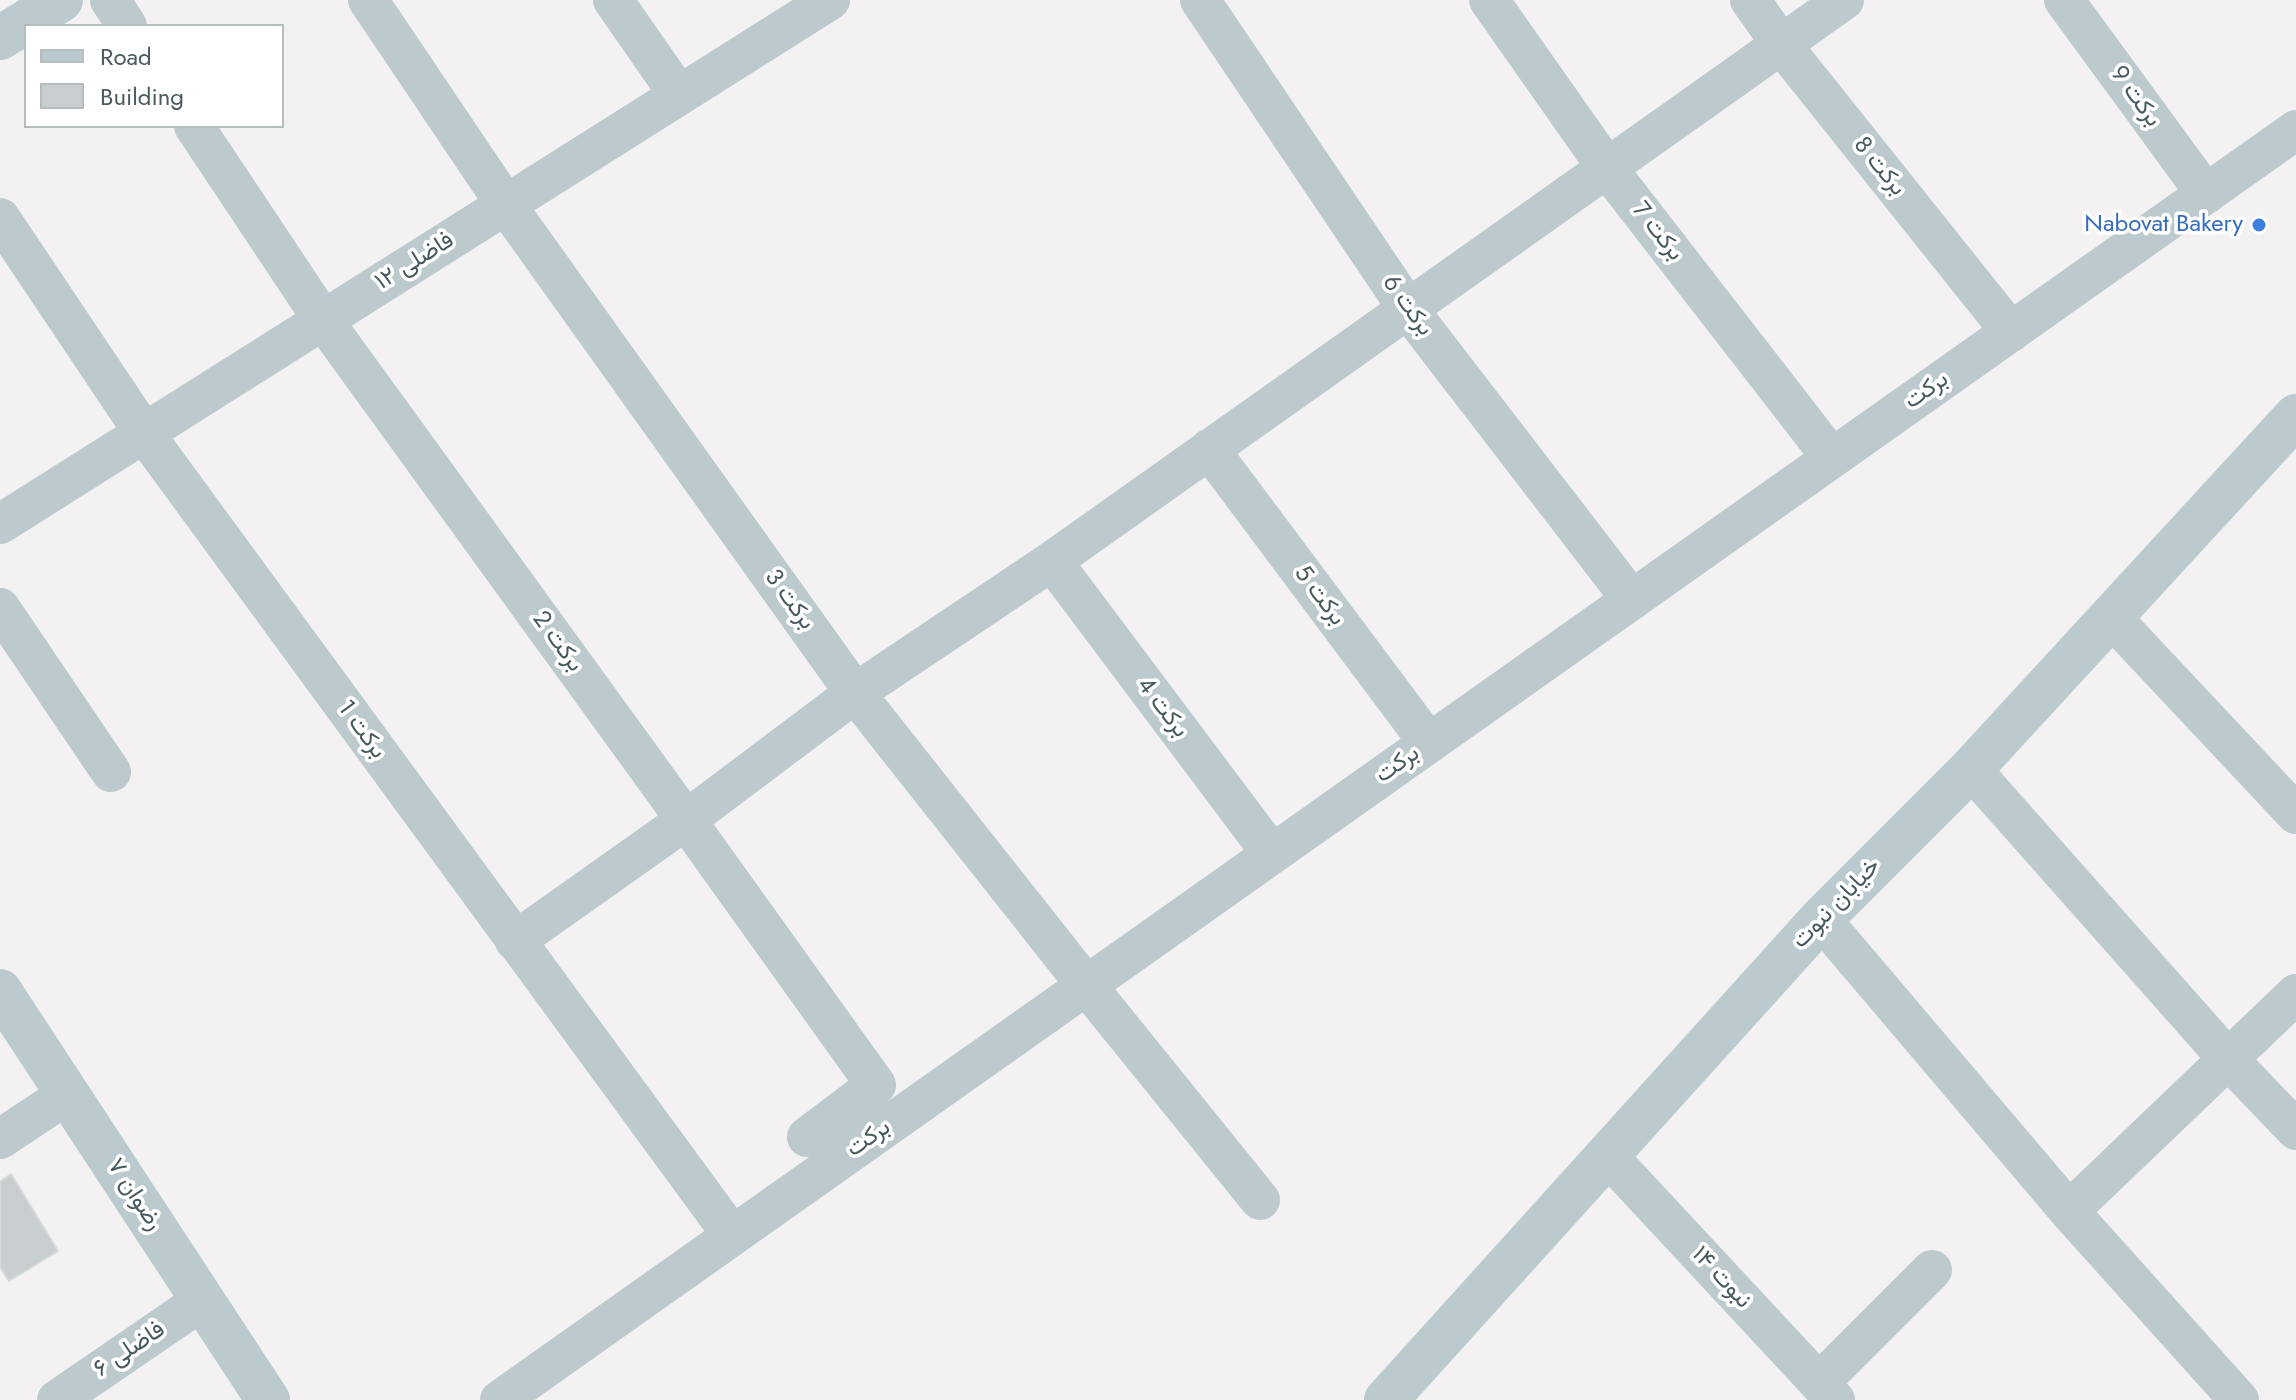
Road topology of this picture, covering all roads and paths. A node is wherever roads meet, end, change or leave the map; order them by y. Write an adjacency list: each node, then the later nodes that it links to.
1 (61, 0): 12 (street)
2 (110, 0): 11 (street)
3 (368, 0): 19 (street, برکت 3)
4 (613, 0): 14 (street)
5 (830, 0): 14 (street, فاضلی ۱۲)
6 (1200, 0): 21 (street, برکت 6)
7 (1489, 0): 17 (street, برکت 7)
8 (1750, 0): 13 (street, برکت 8)
9 (1844, 0): 13 (street)
10 (2064, 0): 18 (street, برکت 9)
11 (126, 24)
12 (0, 38)
13 (1781, 44): 17 (street); 23 (street, برکت 8)
14 (679, 95): 19 (street, فاضلی ۱۲)
15 (195, 128): 22 (street, برکت 2)
16 (2296, 130): 18 (street, برکت)
17 (1607, 168): 21 (street); 27 (street, برکت 7)
18 (2206, 194): 23 (street, برکت)
19 (506, 205): 22 (street, فاضلی ۱۲); 33 (street, برکت 3)
20 (0, 218): 25 (street, برکت 1)
21 (1408, 309): 26 (street); 30 (street, برکت 6)
22 (323, 320): 25 (street, فاضلی ۱۲); 38 (street, برکت 2)
23 (2011, 332): 27 (street, برکت)
24 (2295, 421): 32 (street, خیابان نبوت)
25 (144, 433): 28 (street, فاضلی ۱۲); 41 (street, برکت 1)
26 (1209, 449): 29 (street); 34 (street, برکت 5)
27 (1832, 458): 30 (street, برکت)
28 (0, 524)
29 (1052, 561): 33 (street); 39 (street, برکت 4)
30 (1632, 600): 34 (street, برکت)
31 (0, 608): 36 (street)
32 (2111, 617): 35 (street, خیابان نبوت); 37 (street)
33 (855, 693): 38 (street); 42 (street, برکت 3)
34 (1429, 743): 39 (street, برکت)
35 (1971, 769): 40 (street, خیابان نبوت); 45 (street)
36 (111, 772)
37 (2296, 814)
38 (686, 820): 41 (street); 48 (street, برکت 2)
39 (1272, 854): 42 (street, برکت)
40 (1821, 919): 50 (street, خیابان نبوت); 52 (street)
41 (515, 941): 53 (street, برکت 1)
42 (1086, 985): 51 (street, برکت 3); 53 (street, برکت)
43 (0, 991): 46 (street, رضوان ۷)
44 (2296, 994): 45 (street)
45 (2228, 1059): 47 (street); 52 (street)
46 (68, 1094): 49 (street); 55 (street, رضوان ۷)
47 (2296, 1130)
48 (807, 1137)
49 (0, 1139)
50 (1607, 1155): 56 (street, نبوت ۱۴); 60 (street, خیابان نبوت)
51 (1260, 1200)
52 (2069, 1211): 61 (street)
53 (732, 1235): 59 (street, برکت)
54 (1932, 1270): 56 (street)
55 (203, 1300): 57 (street, فاضلی ۶); 58 (street, رضوان ۷)
56 (1827, 1392)
57 (57, 1400)
58 (268, 1400)
59 (500, 1400)
60 (1386, 1400)
61 (2239, 1400)

